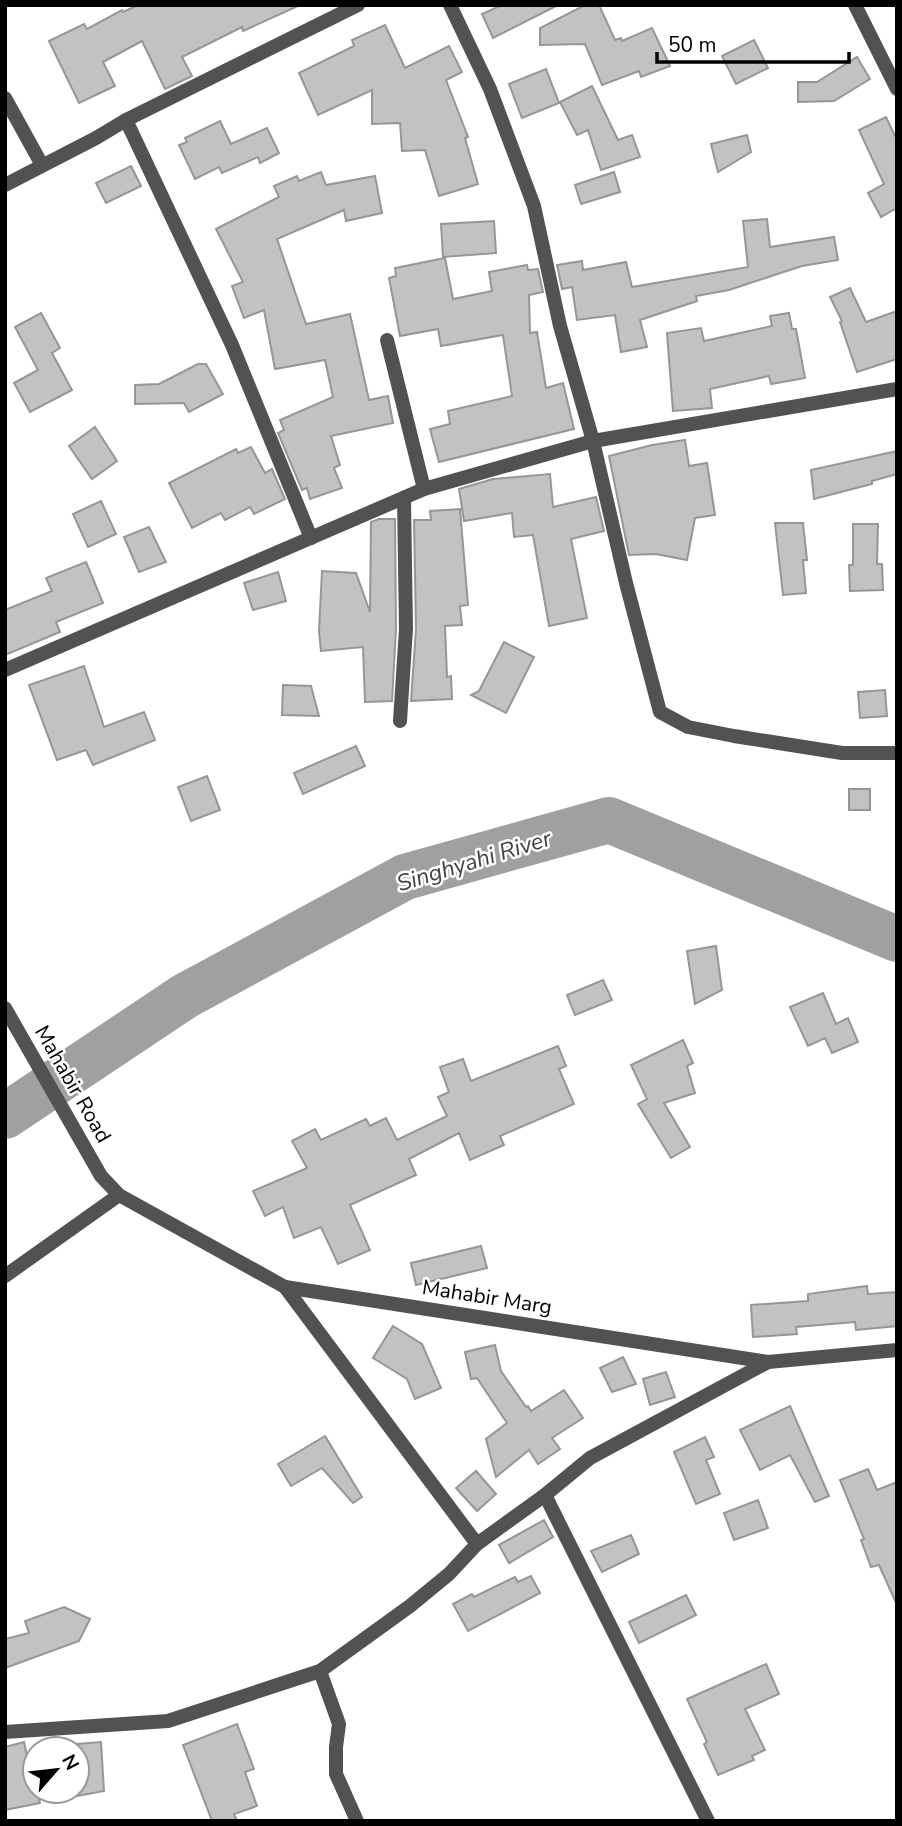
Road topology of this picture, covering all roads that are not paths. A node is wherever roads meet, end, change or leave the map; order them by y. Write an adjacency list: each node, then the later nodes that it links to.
1 (358, 5): 6 (street)
2 (450, 5): 11 (street)
3 (855, 5): 4 (street)
4 (897, 89)
5 (5, 98): 7 (street)
6 (126, 120): 7 (street); 14 (street)
7 (42, 165): 8 (street)
8 (5, 185)
9 (387, 340): 12 (street)
10 (897, 389): 11 (street)
11 (593, 441): 12 (street); 17 (street)
12 (424, 489): 13 (street)
13 (404, 498): 14 (street); 16 (street)
14 (311, 538): 15 (street)
15 (5, 670)
16 (400, 721)
17 (897, 753)
18 (7, 1010): 19 (street, Mahabir Road)
19 (101, 1176): 20 (street, Mahabir Marg)
20 (119, 1195): 21 (street); 22 (street, Mahabir Marg)
21 (5, 1276)
22 (285, 1287): 24 (street, Mahabir Marg); 26 (street)
23 (897, 1350): 24 (street, Mahabir Marg)
24 (768, 1362): 25 (street)
25 (545, 1495): 26 (street); 30 (street)
26 (477, 1544): 27 (street)
27 (320, 1671): 28 (street); 29 (street)
28 (5, 1732)
29 (356, 1821)
30 (708, 1821)

